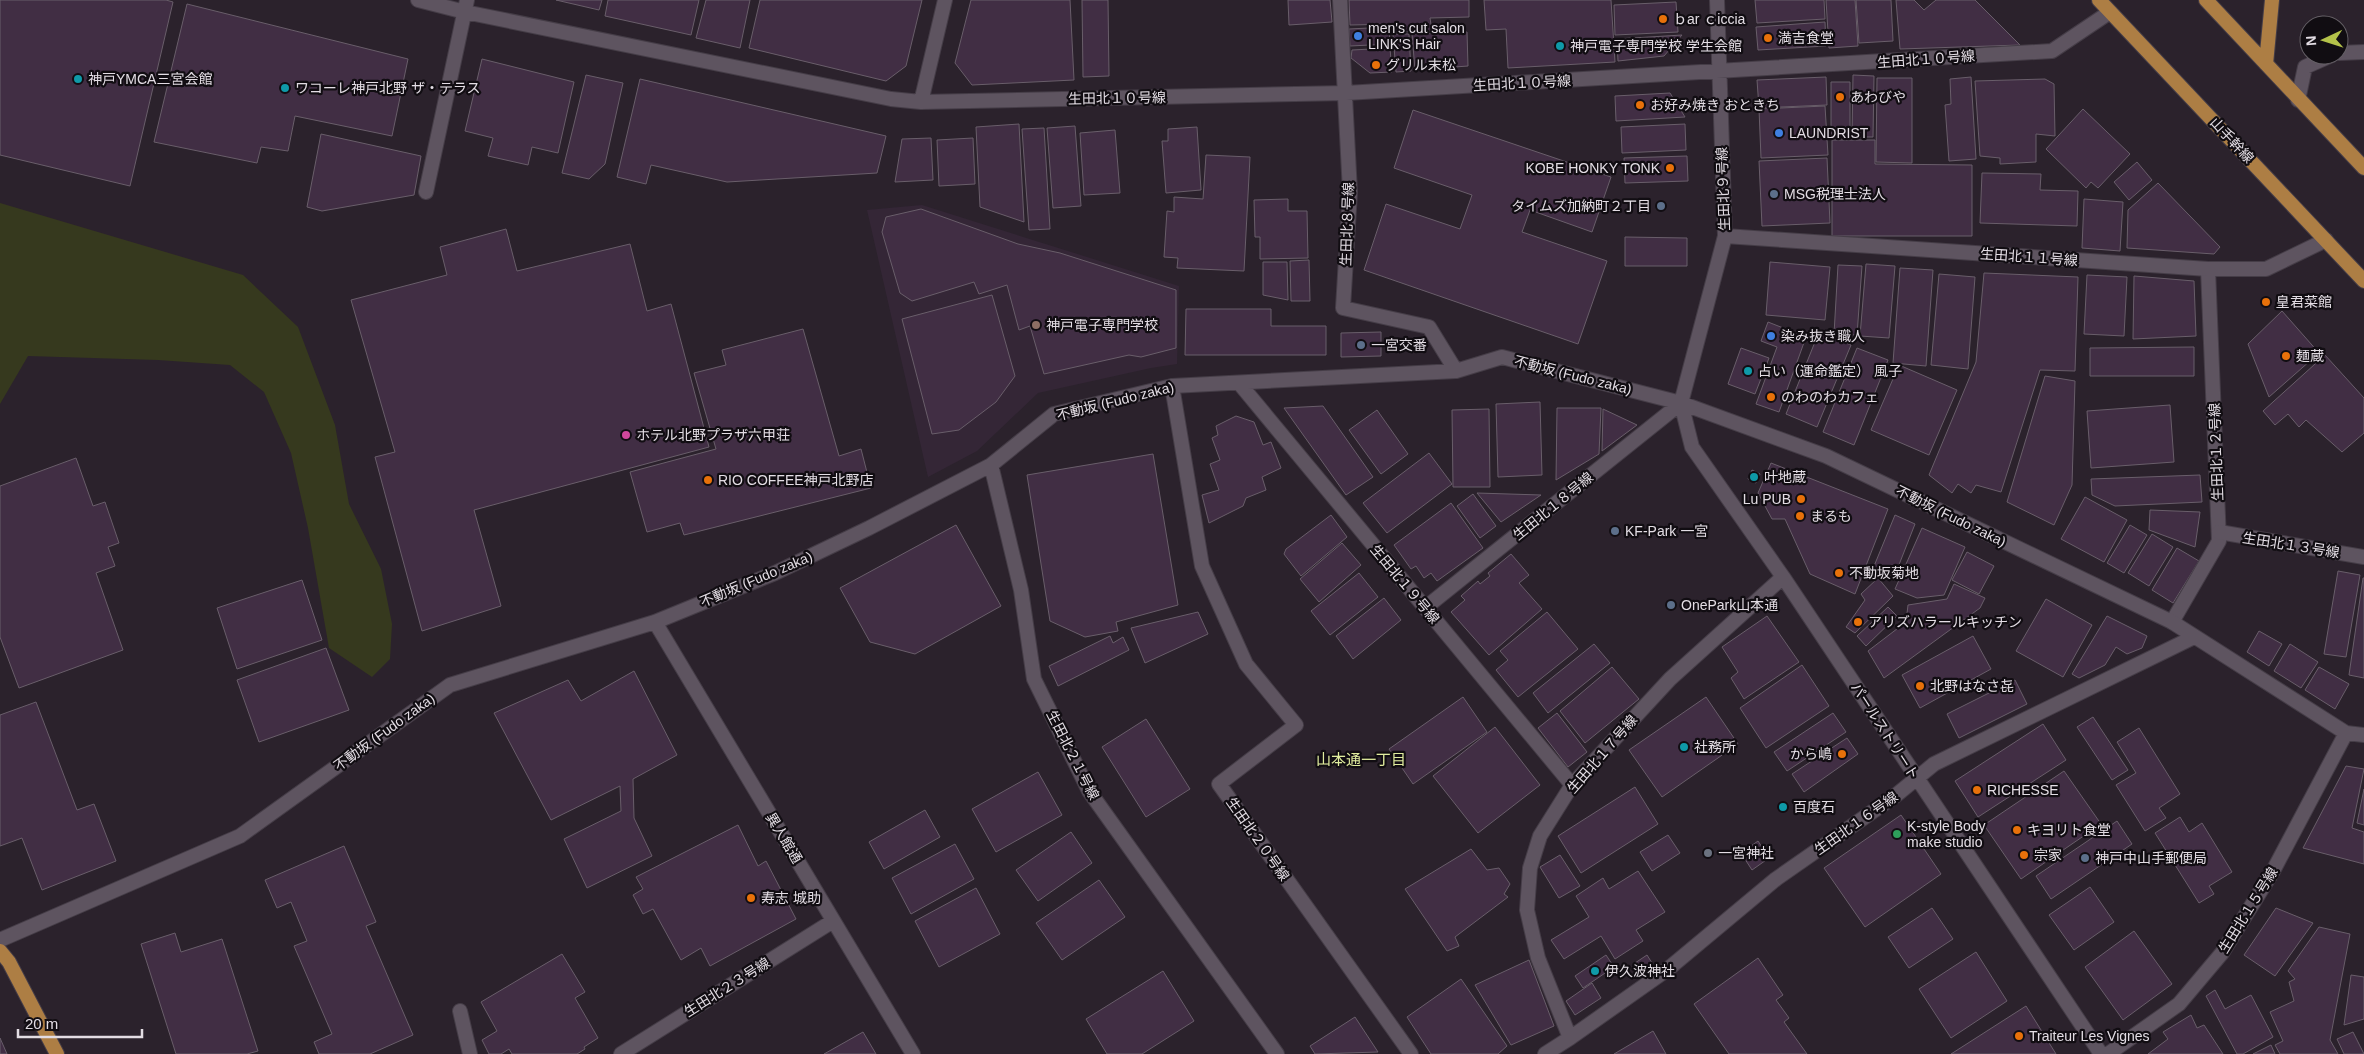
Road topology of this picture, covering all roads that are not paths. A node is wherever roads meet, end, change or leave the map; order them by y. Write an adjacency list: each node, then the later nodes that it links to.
1 (418, 0): 8 (street, 生田北１０号線)
2 (945, 0): 17 (street)
3 (1340, 0): 15 (street, 生田北８号線)
4 (1717, 0): 14 (street, 生田北９号線)
5 (2099, 0): 9 (main road, 山手幹線)
6 (2206, 0): 12 (main road)
7 (2272, 0): 12 (main road)
8 (466, 6): 17 (street, 生田北１０号線); 19 (street)
9 (2110, 12): 14 (street, 生田北１０号線); 21 (main road, 山手幹線)
10 (2364, 52): 11 (street)
11 (2349, 53)
12 (2266, 64): 16 (main road)
13 (2307, 65): 16 (street)
14 (1719, 72): 15 (street, 生田北１０号線); 20 (street, 生田北９号線)
15 (1346, 93): 17 (street, 生田北１０号線); 24 (street, 生田北８号線)
16 (2298, 100): 18 (main road)
17 (921, 102)
18 (2364, 168)
19 (426, 192)
20 (1725, 236): 22 (street, 生田北１１号線); 27 (street, 生田北９号線)
21 (2326, 240): 22 (street, 生田北１１号線); 23 (main road, 山手幹線)
22 (2208, 269): 29 (street, 生田北１２号線)
23 (2364, 281)
24 (1456, 372): 25 (street, 不動坂 (Fudo zaka)); 27 (street, 不動坂 (Fudo zaka))
25 (1239, 383): 26 (street, 不動坂 (Fudo zaka)); 32 (street, 生田北１９号線)
26 (1172, 386): 28 (street, 不動坂 (Fudo zaka)); 50 (street, 生田北２０号線)
27 (1681, 403): 31 (street, パールストリート); 32 (street, 生田北１８号線); 34 (street, 不動坂 (Fudo zaka))
28 (991, 465): 33 (street, 不動坂 (Fudo zaka)); 49 (street, 生田北２１号線)
29 (2219, 532): 30 (street, 生田北１３号線); 34 (street, 生田北１２号線)
30 (2364, 557)
31 (1782, 577): 38 (street, パールストリート); 39 (street, 生田北１７号線)
32 (1425, 608): 39 (street, 生田北１９号線)
33 (655, 622): 40 (street, 異人館通); 41 (street, 不動坂 (Fudo zaka))
34 (2172, 622): 35 (street, 不動坂 (Fudo zaka))
35 (2194, 637): 36 (street, 不動坂 (Fudo zaka)); 38 (street, 生田北１６号線)
36 (2346, 733): 37 (street, 不動坂 (Fudo zaka)); 53 (street, 生田北１５号線)
37 (2364, 735)
38 (1916, 779): 44 (street, 生田北１６号線); 52 (street, パールストリート)
39 (1572, 785): 44 (street, 生田北１７号線)
40 (833, 921): 47 (street, 生田北２３号線); 48 (street, 異人館通)
41 (0, 940)
42 (0, 951): 45 (main road)
43 (460, 1011): 46 (street)
44 (1570, 1038): 51 (street, 生田北１６号線)
45 (57, 1054)
46 (470, 1054)
47 (621, 1054)
48 (912, 1054)
49 (1277, 1054)
50 (1411, 1054)
51 (1545, 1054)
52 (2101, 1054)
53 (2108, 1054)

